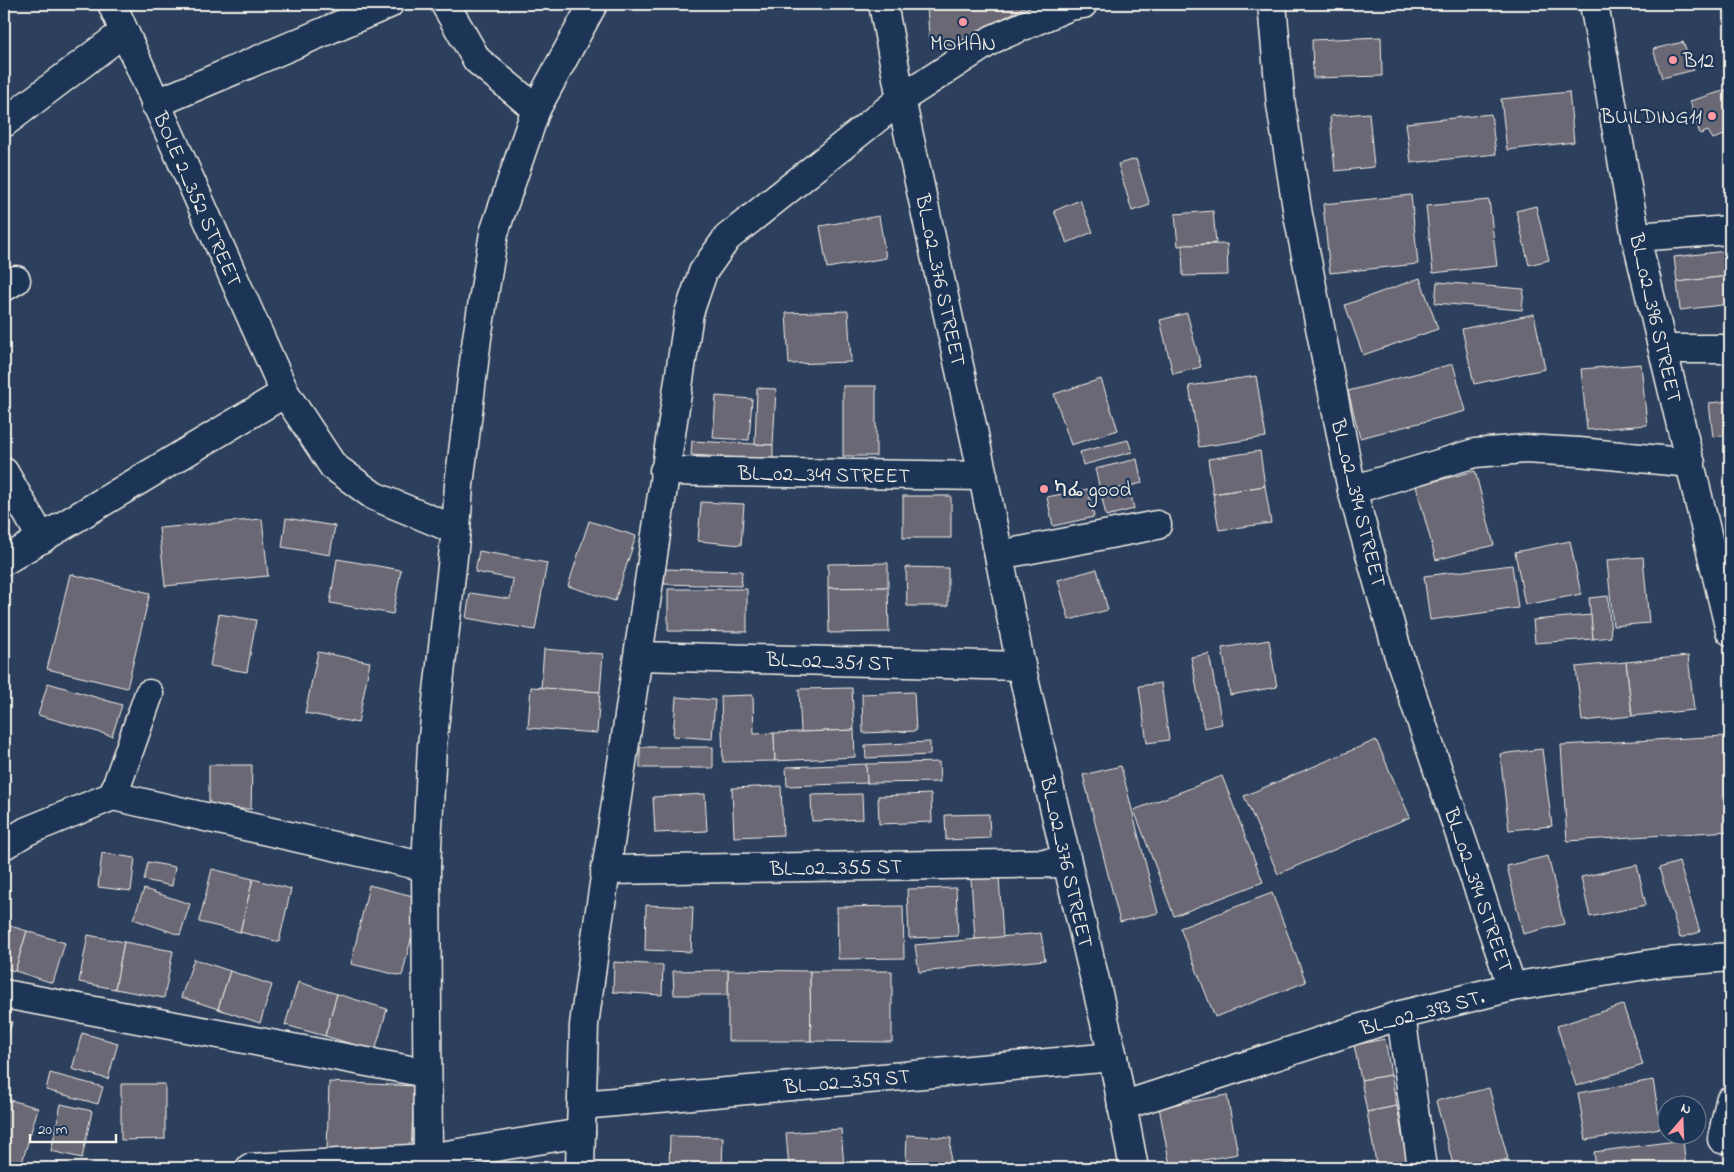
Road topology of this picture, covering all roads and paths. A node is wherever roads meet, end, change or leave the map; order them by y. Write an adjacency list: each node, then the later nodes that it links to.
1 (112, 4): 9 (street, BOLE 2_352 STREET)
2 (389, 4): 11 (street)
3 (445, 4): 12 (street)
4 (593, 4): 12 (street)
5 (883, 4): 10 (street, BL_02_376 STREET)
6 (1083, 4): 10 (street)
7 (1272, 4): 23 (street, BL_02_394 STREET)
8 (1594, 4): 15 (street, BL_02_396 STREET)
9 (124, 32): 11 (street, BOLE 2_352 STREET); 13 (street)
10 (901, 99): 20 (street); 22 (street, BL_02_376 STREET)
11 (155, 104): 18 (street, BOLE 2_352 STREET)
12 (536, 109): 25 (street)
13 (4, 122)
14 (1730, 230): 15 (street)
15 (1636, 237): 16 (street, BL_02_396 STREET)
16 (1663, 349): 17 (street); 19 (street, BL_02_396 STREET)
17 (1730, 349)
18 (285, 393): 25 (street, BOLE 2_352 STREET); 26 (street)
19 (1691, 463): 23 (street); 27 (street, BL_02_396 STREET)
20 (664, 471): 22 (street, BL_02_349 STREET); 31 (street)
21 (4, 472): 26 (street)
22 (983, 476): 28 (street, BL_02_376 STREET)
23 (1352, 490): 40 (street, BL_02_394 STREET)
24 (1156, 525): 28 (street)
25 (456, 530): 37 (street)
26 (42, 539): 29 (street)
27 (1722, 553): 30 (street, BL_02_396 STREET)
28 (999, 555): 32 (street, BL_02_376 STREET)
29 (4, 560)
30 (1730, 631)
31 (639, 656): 32 (street, BL_02_351 ST); 38 (street)
32 (1021, 666): 36 (street, BL_02_376 STREET)
33 (149, 694): 34 (street)
34 (113, 796): 35 (street); 37 (street)
35 (4, 845)
36 (1067, 864): 38 (street, BL_02_355 ST); 43 (street, BL_02_376 STREET)
37 (426, 867): 44 (street)
38 (605, 870): 46 (street)
39 (1730, 957): 40 (street, BL_02_393 ST.)
40 (1512, 987): 42 (street, BL_02_393 ST.)
41 (4, 994): 44 (street)
42 (1401, 1015): 47 (street, BL_02_393 ST.); 54 (street)
43 (1113, 1057): 46 (street, BL_02_359 ST); 47 (street, BL_02_376 STREET)
44 (426, 1073): 50 (street)
45 (1730, 1101): 49 (street)
46 (582, 1105): 48 (street)
47 (1122, 1106): 53 (street, BL_02_376 STREET)
48 (581, 1133): 50 (street); 52 (street)
49 (1722, 1140)
50 (429, 1163): 51 (street)
51 (250, 1168)
52 (580, 1168)
53 (1134, 1168)
54 (1422, 1168)

